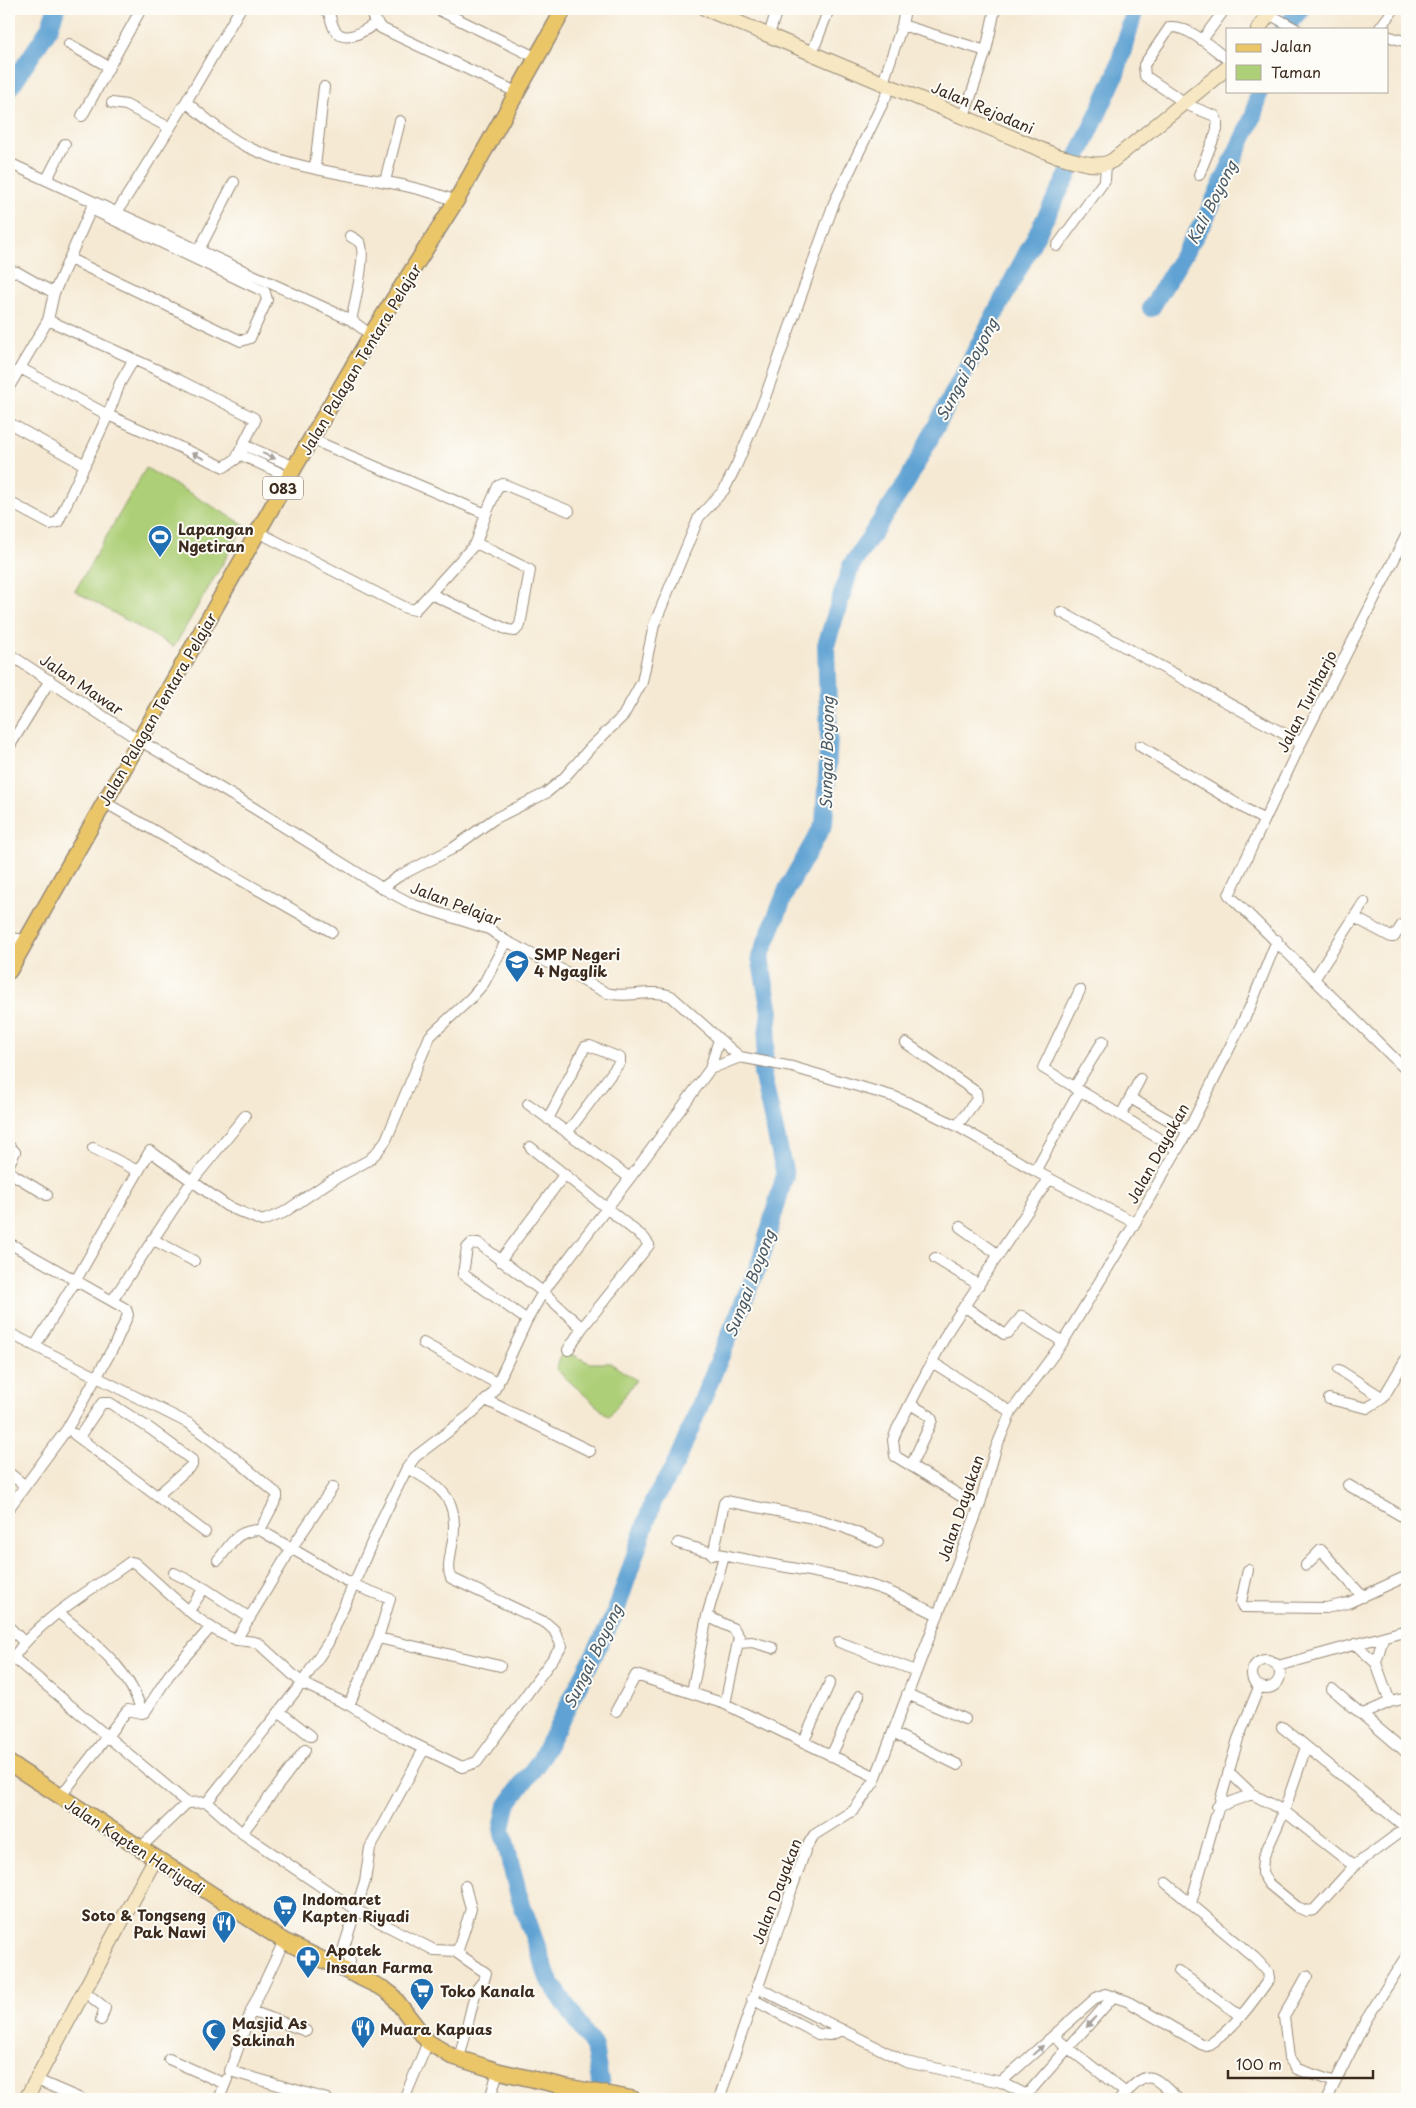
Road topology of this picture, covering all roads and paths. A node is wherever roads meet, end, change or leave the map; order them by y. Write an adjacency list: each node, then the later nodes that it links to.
1 (141, 9): 30 (street)
2 (240, 9): 35 (street)
3 (323, 9): 16 (street)
4 (374, 9): 16 (street)
5 (437, 9): 14 (street)
6 (564, 9): 28 (main road, Jalan Palagan Tentara Pelajar / 083)
7 (706, 9): 21 (main road, Jalan Rejodani)
8 (776, 9): 21 (street)
9 (829, 9): 27 (street)
10 (905, 9): 17 (street)
11 (995, 9): 26 (street)
12 (1225, 9): 23 (street)
13 (1394, 9): 20 (street)
14 (450, 12): 28 (street)
15 (1273, 13): 18 (main road); 19 (street)
16 (376, 24): 34 (street)
17 (902, 25): 26 (street); 32 (street)
18 (1259, 28)
19 (1295, 28)
20 (1380, 28)
21 (769, 35): 27 (main road, Jalan Rejodani)
22 (1388, 36): 24 (street)
23 (1202, 40): 29 (street); 37 (street)
24 (1407, 42)
25 (70, 44): 30 (street)
26 (986, 51): 39 (street)
27 (812, 53): 32 (main road, Jalan Rejodani)
28 (537, 58): 34 (main road, Jalan Palagan Tentara Pelajar / 083)
29 (1226, 58)
30 (109, 66): 38 (street)
31 (1226, 69): 37 (main road)
32 (887, 85): 39 (main road, Jalan Rejodani); 87 (street)
33 (324, 87): 45 (street)
34 (516, 92): 50 (main road, Jalan Palagan Tentara Pelajar / 083)
35 (186, 102): 41 (street); 45 (street)
36 (112, 103): 41 (street)
37 (1186, 103): 44 (main road); 46 (street)
38 (82, 116)
39 (964, 116): 44 (main road, Jalan Rejodani)
40 (400, 121): 48 (street)
41 (170, 128): 51 (street)
42 (65, 144): 47 (street)
43 (9, 163): 47 (street)
44 (1099, 165): 53 (street)
45 (315, 167): 48 (street)
46 (1199, 176)
47 (47, 179): 51 (street)
48 (385, 181): 50 (street)
49 (234, 182): 54 (street)
50 (456, 201): 61 (main road, Jalan Palagan Tentara Pelajar / 083)
51 (117, 212): 54 (street)
52 (350, 236): 60 (street)
53 (1057, 246)
54 (199, 250): 56 (street)
55 (70, 259): 56 (street); 56 (street); 58 (street)
56 (214, 263): 60 (street)
57 (9, 271): 58 (street)
58 (54, 293): 59 (street)
59 (48, 320): 62 (street); 63 (street)
60 (351, 320): 61 (street)
61 (371, 335): 67 (main road, Jalan Palagan Tentara Pelajar / 083)
62 (134, 359): 65 (street); 68 (street)
63 (20, 368): 64 (street); 65 (street)
64 (9, 387)
65 (108, 415): 68 (street, one-way to 65); 69 (street)
66 (9, 423): 69 (street)
67 (311, 439): 70 (main road, Jalan Palagan Tentara Pelajar / 083); 73 (street)
68 (241, 450): 70 (street)
69 (84, 465): 71 (street)
70 (292, 472): 74 (main road, Jalan Palagan Tentara Pelajar / 083)
71 (9, 502)
72 (569, 511): 73 (street)
73 (486, 514): 76 (street)
74 (258, 532): 77 (street); 81 (main road, Jalan Palagan Tentara Pelajar / 083)
75 (1406, 538): 82 (street, Jalan Turiharjo)
76 (476, 543): 77 (street); 77 (street)
77 (431, 594)
78 (1061, 612): 82 (street)
79 (9, 654): 80 (street, Jalan Mawar)
80 (50, 680): 81 (street, Jalan Mawar); 84 (street)
81 (139, 740): 85 (main road, Jalan Palagan Tentara Pelajar / 083); 87 (street, Jalan Pelajar)
82 (1302, 743): 86 (street, Jalan Turiharjo)
83 (1140, 746): 86 (street)
84 (9, 747)
85 (104, 802): 91 (street); 93 (main road, Jalan Palagan Tentara Pelajar / 083)
86 (1264, 820): 94 (street, Jalan Turiharjo)
87 (382, 888): 95 (street, Jalan Pelajar)
88 (1364, 902): 89 (street)
89 (1354, 917): 90 (street); 97 (street)
90 (1407, 926)
91 (332, 932)
92 (9, 938): 93 (street)
93 (27, 940): 96 (main road, Jalan Palagan Tentara Pelajar / 083)
94 (1277, 940): 97 (street); 113 (street, Jalan Dayakan)
95 (506, 941): 99 (street, Jalan Pelajar); 126 (street)
96 (9, 971)
97 (1315, 978): 104 (street)
98 (1080, 990): 106 (street)
99 (719, 1039): 102 (street, Jalan Pelajar); 103 (street)
100 (1103, 1041): 106 (street)
101 (906, 1042): 112 (street)
102 (745, 1058): 103 (street); 112 (street)
103 (710, 1069): 124 (street)
104 (1407, 1071)
105 (1140, 1079): 107 (street)
106 (1077, 1090): 109 (street); 121 (street)
107 (1130, 1098): 109 (street); 113 (street)
108 (528, 1104): 111 (street)
109 (1121, 1115): 118 (street)
110 (245, 1116): 126 (street)
111 (548, 1119): 114 (street); 114 (street)
112 (957, 1126): 121 (street)
113 (1188, 1130): 118 (street, Jalan Dayakan)
114 (567, 1133): 124 (street)
115 (9, 1146): 119 (street)
116 (93, 1148): 120 (street)
117 (530, 1148): 123 (street)
118 (1176, 1149): 129 (street, Jalan Dayakan)
119 (9, 1164)
120 (138, 1171): 126 (street); 137 (street)
121 (1035, 1171): 125 (street)
122 (9, 1172): 127 (street)
123 (564, 1175): 128 (street); 136 (street)
124 (630, 1178): 128 (street)
125 (1050, 1179): 129 (street); 133 (street)
126 (192, 1181): 131 (street)
127 (47, 1195)
128 (606, 1209): 139 (street); 143 (street)
129 (1135, 1223): 145 (street, Jalan Dayakan)
130 (960, 1227): 133 (street)
131 (152, 1239): 135 (street); 140 (street)
132 (9, 1244): 137 (street)
133 (999, 1255): 138 (street)
134 (935, 1258): 138 (street)
135 (194, 1260)
136 (500, 1261): 139 (street); 142 (street)
137 (76, 1280): 140 (street); 147 (street)
138 (979, 1285): 141 (street)
139 (543, 1292): 142 (street); 143 (street)
140 (112, 1301): 152 (street)
141 (964, 1306): 145 (street); 150 (street)
142 (526, 1320): 153 (street)
143 (582, 1328): 148 (street)
144 (9, 1333): 147 (street)
145 (1063, 1342): 158 (street, Jalan Dayakan)
146 (423, 1343): 153 (street)
147 (35, 1346): 152 (street)
148 (568, 1350)
149 (1407, 1358): 154 (street)
150 (932, 1362): 157 (street); 158 (street)
151 (1339, 1370): 154 (street)
152 (96, 1378): 159 (street); 172 (street)
153 (498, 1384): 156 (street)
154 (1383, 1398): 155 (street)
155 (1328, 1399)
156 (486, 1400): 161 (street); 163 (street)
157 (910, 1404): 162 (street); 162 (street)
158 (1012, 1412): 169 (street, Jalan Dayakan)
159 (67, 1429): 160 (street); 165 (street)
160 (78, 1437): 168 (street); 168 (street)
161 (590, 1451)
162 (911, 1466): 169 (street)
163 (407, 1468): 183 (street); 229 (street)
164 (9, 1473): 165 (street)
165 (24, 1485): 170 (street)
166 (1348, 1485): 171 (street)
167 (334, 1487): 176 (street)
168 (157, 1496): 173 (street)
169 (979, 1507): 188 (street, Jalan Dayakan)
170 (9, 1508)
171 (1407, 1519)
172 (260, 1530): 176 (street); 178 (street)
173 (205, 1532)
174 (878, 1542): 177 (street)
175 (678, 1543): 177 (street)
176 (291, 1549): 183 (street); 190 (street)
177 (718, 1556): 188 (street); 189 (street)
178 (218, 1560)
179 (1306, 1565): 185 (street)
180 (1248, 1570): 185 (street)
181 (174, 1573): 184 (street)
182 (1407, 1576): 185 (street)
183 (354, 1585): 194 (street); 207 (street)
184 (204, 1588): 186 (street); 190 (street)
185 (1363, 1597)
186 (190, 1611): 187 (street); 192 (street)
187 (59, 1613): 197 (street); 219 (street)
188 (938, 1615): 205 (street, Jalan Dayakan)
189 (707, 1616): 199 (street); 210 (street)
190 (250, 1618): 196 (street)
191 (9, 1627): 197 (street)
192 (211, 1627): 196 (street); 219 (street)
193 (1407, 1630): 195 (street)
194 (378, 1638): 203 (street); 216 (street)
195 (1382, 1638): 200 (street); 202 (street)
196 (236, 1640): 207 (street)
197 (24, 1642): 224 (street)
198 (839, 1642): 205 (street)
199 (739, 1643): 201 (street); 215 (street)
200 (1355, 1644): 202 (street); 204 (street)
201 (773, 1648)
202 (1376, 1663): 214 (street)
203 (500, 1666)
204 (1278, 1666): 208 (street); 208 (street)
205 (916, 1671): 211 (street, Jalan Dayakan)
206 (830, 1682): 226 (street)
207 (302, 1683): 216 (street); 218 (street)
208 (1260, 1686): 234 (street)
209 (1332, 1689): 220 (street)
210 (692, 1692): 215 (street); 217 (street)
211 (907, 1694): 221 (street); 223 (street, Jalan Dayakan)
212 (860, 1696): 231 (street)
213 (1407, 1698): 214 (street)
214 (1390, 1702): 220 (street)
215 (726, 1704): 226 (street)
216 (349, 1705): 229 (street)
217 (616, 1711)
218 (280, 1712): 225 (street); 238 (street)
219 (142, 1713): 224 (street)
220 (1363, 1714): 230 (street)
221 (965, 1719)
222 (1282, 1727): 227 (street)
223 (893, 1733): 233 (street); 235 (street, Jalan Dayakan)
224 (106, 1735): 237 (street); 239 (street)
225 (311, 1736)
226 (803, 1743): 231 (street)
227 (1306, 1748): 241 (street); 245 (street)
228 (305, 1750): 242 (street)
229 (424, 1750): 249 (street)
230 (1407, 1754)
231 (831, 1756): 235 (street)
232 (9, 1763): 237 (main road, Jalan Kapten Hariyadi)
233 (958, 1764)
234 (1229, 1772): 236 (street); 240 (street)
235 (876, 1777): 256 (street, Jalan Dayakan)
236 (1252, 1794): 240 (street); 241 (street)
237 (60, 1797): 243 (main road, Jalan Kapten Hariyadi)
238 (207, 1802): 239 (street); 242 (street)
239 (187, 1803): 243 (street)
240 (1217, 1807): 248 (street)
241 (1284, 1810): 245 (street); 245 (street)
242 (242, 1833): 249 (street)
243 (139, 1849): 244 (main road, Jalan Kapten Hariyadi)
244 (155, 1859): 250 (main road, Jalan Kapten Hariyadi); 257 (main road)
245 (1354, 1866)
246 (1166, 1883): 248 (street)
247 (465, 1886): 251 (street)
248 (1191, 1903): 261 (street)
249 (356, 1910): 251 (street); 254 (street)
250 (284, 1942): 254 (main road, Jalan Kapten Hariyadi); 260 (street)
251 (457, 1951): 269 (street)
252 (1407, 1955): 274 (street)
253 (1178, 1971): 261 (street)
254 (349, 1973): 266 (main road, Jalan Kapten Hariyadi)
255 (1307, 1976): 274 (street)
256 (757, 1987): 259 (street, Jalan Dayakan); 263 (street)
257 (84, 1992): 262 (street); 272 (main road)
258 (1114, 1996): 261 (street); 265 (street); 267 (street, one-way to 267)
259 (752, 1999): 263 (street); 285 (street, Jalan Dayakan)
260 (251, 2011): 264 (street); 270 (street)
261 (1239, 2015)
262 (101, 2020)
263 (843, 2030): 273 (street)
264 (306, 2031)
265 (1053, 2036): 267 (street); 273 (street, one-way to 265)
266 (428, 2042): 269 (main road, Jalan Kapten Hariyadi); 283 (street)
267 (1067, 2049): 276 (street); 277 (street)
268 (169, 2059): 275 (street)
269 (459, 2059): 271 (main road, Jalan Kapten Hariyadi)
270 (230, 2071): 275 (street); 282 (street)
271 (498, 2071): 278 (main road, Jalan Kapten Hariyadi); 284 (street)
272 (37, 2080): 279 (main road); 280 (street)
273 (1001, 2082): 277 (street)
274 (1335, 2082): 287 (street)
275 (225, 2084): 281 (street)
276 (1123, 2096): 286 (street)
277 (1025, 2097)
278 (630, 2098)
279 (26, 2099)
280 (81, 2099)
281 (219, 2099)
282 (327, 2099)
283 (404, 2099)
284 (490, 2099)
285 (719, 2099)
286 (1178, 2099)
287 (1327, 2099)

